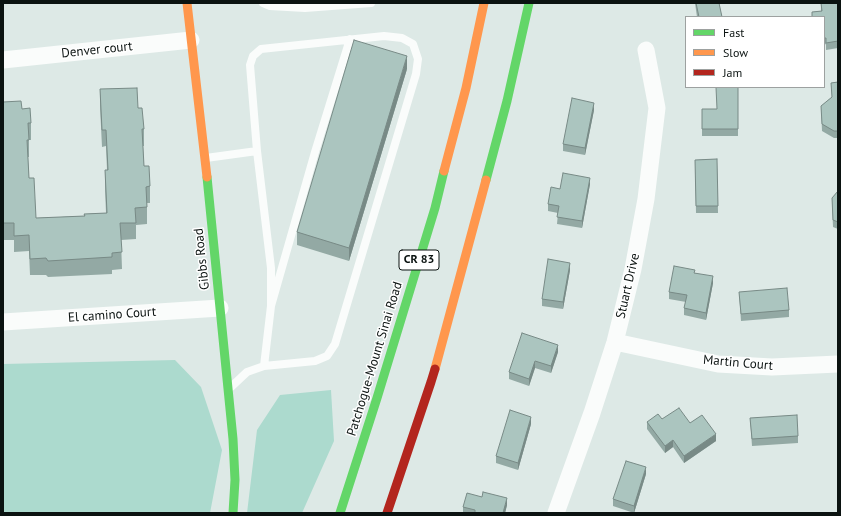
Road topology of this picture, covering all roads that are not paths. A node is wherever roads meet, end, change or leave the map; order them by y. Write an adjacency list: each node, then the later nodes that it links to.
1 (187, 3): 7 (main road, Gibbs Road)
2 (263, 3): 3 (lane)
3 (371, 3)
4 (484, 3): 20 (main road, Patchogue-Mount Sinai Road / CR 83)
5 (529, 3): 21 (main road)
6 (350, 39): 10 (lane); 12 (lane); 17 (lane)
7 (191, 40): 9 (street, Denver court); 11 (main road, Gibbs Road)
8 (646, 50): 15 (street, Stuart Drive)
9 (3, 60)
10 (257, 151): 11 (lane); 12 (lane)
11 (205, 158): 13 (main road, Gibbs Road)
12 (271, 306): 17 (lane)
13 (220, 308): 14 (street, El camino Court); 18 (main road, Gibbs Road)
14 (3, 322)
15 (615, 342): 16 (street, Martin Court); 22 (street, Stuart Drive)
16 (838, 364)
17 (264, 366): 18 (lane)
18 (228, 390): 19 (main road, Gibbs Road)
19 (233, 513)
20 (340, 513)
21 (387, 513)
22 (556, 513)

